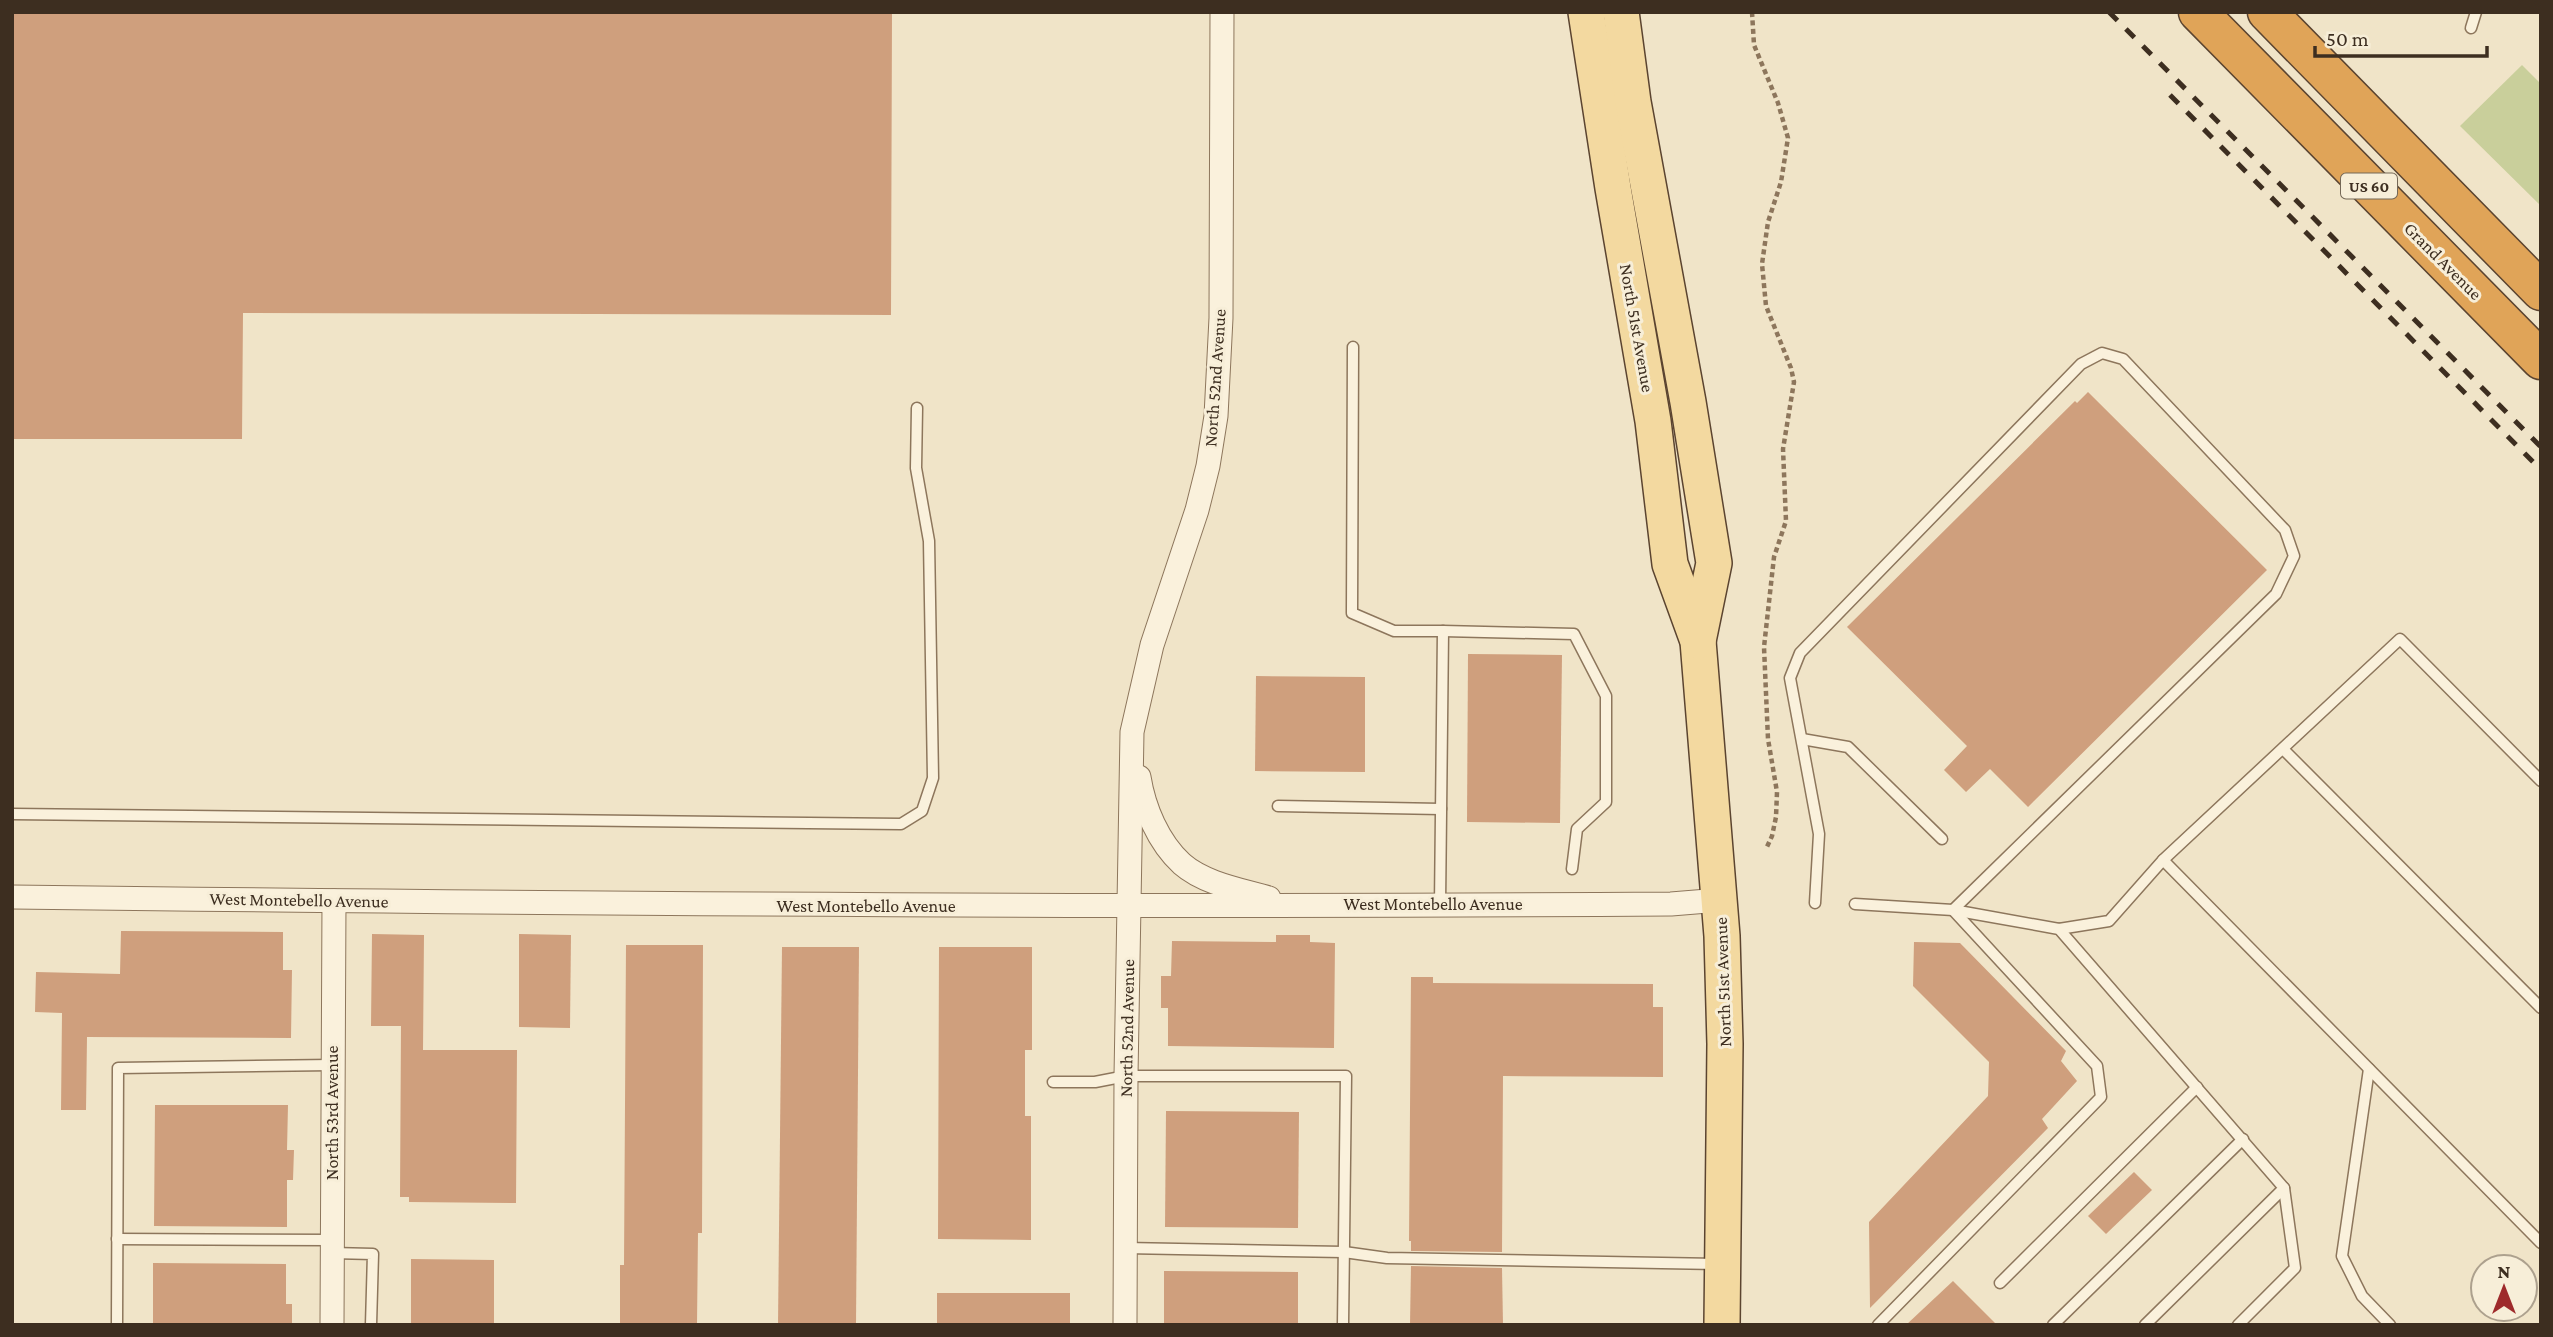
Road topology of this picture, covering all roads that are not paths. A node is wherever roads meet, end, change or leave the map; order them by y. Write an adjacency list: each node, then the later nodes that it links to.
1 (1222, 12): 14 (street, North 52nd Avenue)
2 (1587, 12): 13 (main road, North 51st Avenue)
3 (1621, 12): 13 (main road, North 51st Avenue)
4 (2198, 12): 10 (highway, Grand Avenue / US 60)
5 (2267, 12): 8 (highway, US 60)
6 (2476, 12): 7 (lane)
7 (2471, 28)
8 (2541, 291)
9 (1353, 346): 12 (lane)
10 (2541, 360)
11 (917, 408): 20 (lane)
12 (1443, 632): 19 (lane); 23 (lane)
13 (1698, 641): 25 (main road, North 51st Avenue)
14 (1132, 732): 28 (street, North 52nd Avenue); 31 (street, North 52nd Avenue)
15 (1802, 739): 21 (lane); 27 (lane); 32 (lane)
16 (2283, 748): 17 (lane); 22 (lane); 34 (lane)
17 (2541, 780)
18 (1278, 806): 19 (lane)
19 (1441, 808): 30 (lane)
20 (12, 814)
21 (1942, 839)
22 (2163, 860): 33 (lane); 36 (lane)
23 (1572, 869)
24 (12, 897): 26 (street, West Montebello Avenue)
25 (1720, 900): 30 (street, West Montebello Avenue); 47 (main road, North 51st Avenue)
26 (334, 901): 31 (street, West Montebello Avenue); 35 (street, North 53rd Avenue)
27 (1815, 903)
28 (1293, 904): 30 (street, West Montebello Avenue); 31 (street, West Montebello Avenue)
29 (1855, 904): 32 (lane)
30 (1440, 905)
31 (1129, 907): 37 (street, North 52nd Avenue)
32 (1953, 910): 33 (lane); 55 (lane)
33 (2059, 929): 39 (lane)
34 (2541, 1007)
35 (332, 1065): 42 (lane); 44 (street, North 53rd Avenue)
36 (2369, 1069): 43 (lane); 59 (lane)
37 (1126, 1076): 38 (lane); 45 (street, North 52nd Avenue); 46 (lane)
38 (1053, 1082)
39 (2197, 1087): 40 (lane); 48 (lane)
40 (2243, 1139): 41 (lane); 56 (lane)
41 (2284, 1188): 57 (lane); 58 (lane)
42 (117, 1239): 44 (lane); 49 (lane)
43 (2541, 1243)
44 (332, 1247): 50 (street, North 53rd Avenue); 51 (lane)
45 (1125, 1248): 46 (lane); 52 (street, North 52nd Avenue)
46 (1343, 1252): 47 (lane); 53 (lane)
47 (1723, 1264): 54 (main road, North 51st Avenue)
48 (2000, 1283)
49 (117, 1325)
50 (332, 1325)
51 (371, 1325)
52 (1125, 1325)
53 (1343, 1325)
54 (1722, 1325)
55 (1878, 1325)
56 (2053, 1325)
57 (2145, 1325)
58 (2238, 1325)
59 (2390, 1325)

